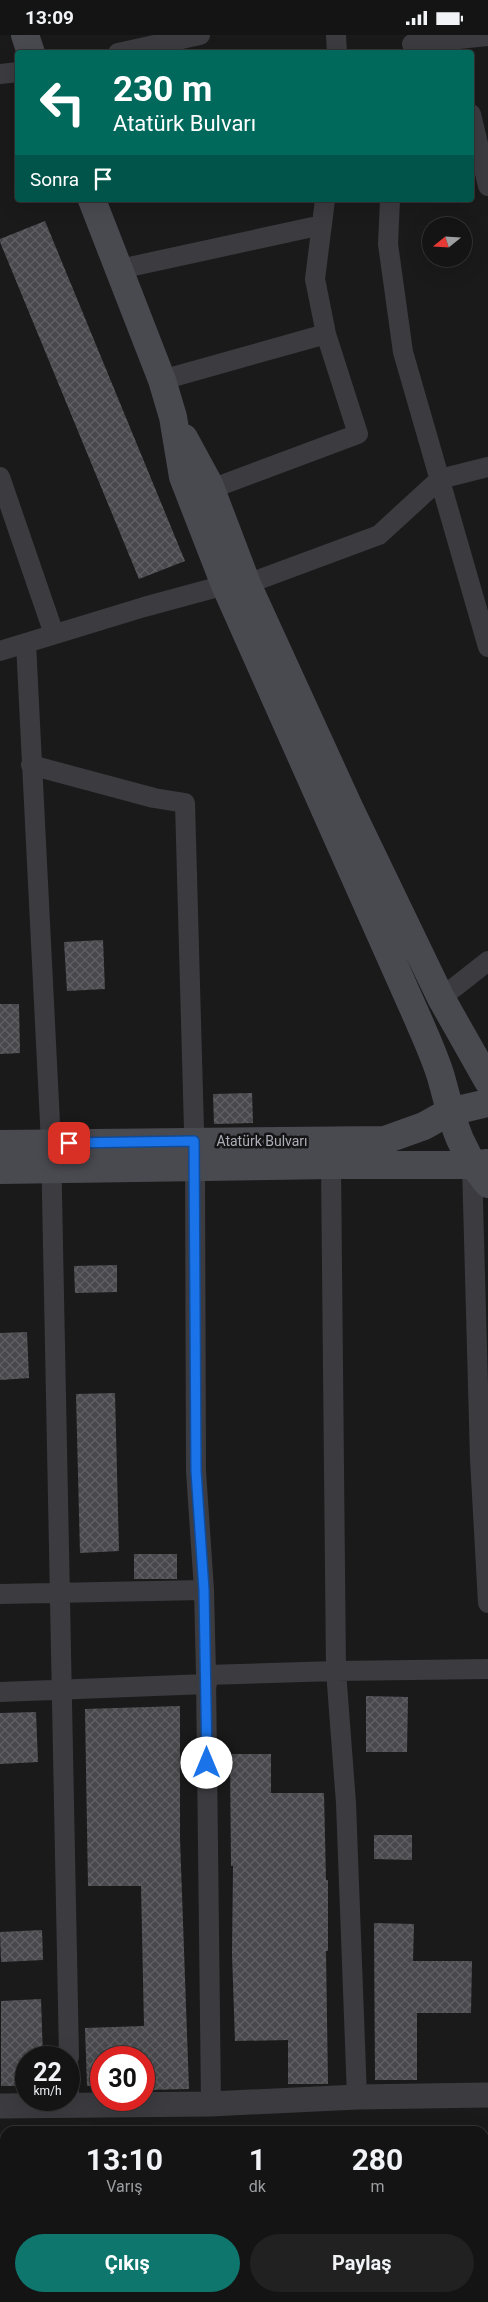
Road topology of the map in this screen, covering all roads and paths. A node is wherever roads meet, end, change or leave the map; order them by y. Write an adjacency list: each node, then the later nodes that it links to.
1 (25, 35): 7 (main road)
2 (200, 35): 8 (street)
3 (336, 35): 9 (street)
4 (488, 36): 6 (street)
5 (412, 44): 6 (street)
6 (456, 45)
7 (30, 50)
8 (132, 50)
9 (337, 50)
10 (15, 72): 11 (street)
11 (0, 74)
12 (474, 127): 13 (street)
13 (488, 186)
14 (93, 202): 18 (main road)
15 (325, 202): 17 (street)
16 (390, 202): 24 (street)
17 (322, 225): 18 (street); 19 (street)
18 (120, 269): 20 (main road)
19 (326, 333): 20 (street); 25 (street)
20 (162, 380): 21 (main road)
21 (173, 417): 25 (main road); 26 (main road)
22 (488, 467): 24 (street)
23 (0, 477): 28 (street)
24 (440, 479): 26 (street); 27 (street)
25 (211, 489): 26 (main road)
26 (236, 585): 28 (street); 34 (main road); 37 (main road)
27 (482, 609): 30 (street)
28 (54, 634): 29 (street)
29 (26, 643): 31 (street); 32 (street)
30 (488, 647)
31 (0, 651)
32 (31, 765): 39 (street); 40 (street)
33 (488, 961): 34 (street)
34 (441, 998): 35 (main road)
35 (488, 1081)
36 (488, 1103): 37 (main road, Atatürk Bulvarı)
37 (449, 1112): 39 (main road, Atatürk Bulvarı); 43 (main road)
38 (0, 1144): 40 (main road, Atatürk Bulvarı)
39 (195, 1154): 40 (main road, Atatürk Bulvarı); 41 (main road, Atatürk Bulvarı); 44 (street)
40 (51, 1156): 42 (main road, Atatürk Bulvarı); 46 (street)
41 (331, 1165): 43 (main road, Atatürk Bulvarı); 49 (street)
42 (0, 1170)
43 (483, 1170): 47 (street)
44 (204, 1590): 46 (street); 50 (street)
45 (0, 1594): 46 (street)
46 (61, 1594): 51 (street)
47 (488, 1603)
48 (488, 1669): 49 (street)
49 (336, 1671): 50 (street); 55 (street)
50 (206, 1680): 51 (street); 56 (street)
51 (62, 1690): 52 (street); 53 (street)
52 (0, 1692)
53 (69, 2046)
54 (488, 2095): 55 (street)
55 (357, 2097): 56 (street)
56 (211, 2103): 57 (street)
57 (80, 2104)
58 (0, 2106): 59 (street)
59 (15, 2106)

